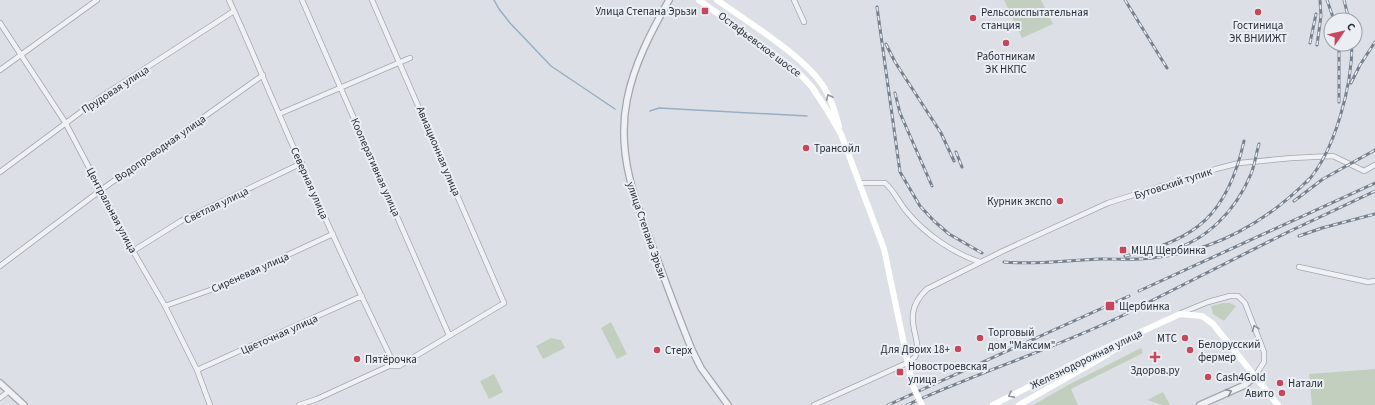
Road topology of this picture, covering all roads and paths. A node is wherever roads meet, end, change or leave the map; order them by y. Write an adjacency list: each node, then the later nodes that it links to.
1 (97, 0): 12 (street)
2 (229, 0): 9 (street, Северная улица)
3 (302, 0): 17 (street, Кооперативная улица)
4 (372, 0): 14 (street, Авиационная улица)
5 (668, 0): 46 (street, улица Степана Эрьзи)
6 (698, 0): 20 (main road, Остафьевское шоссе)
7 (717, 0): 20 (main road, Остафьевское шоссе, one-way to 7)
8 (794, 0): 10 (street)
9 (234, 11): 16 (street, Северная улица); 19 (street, Прудовая улица)
10 (804, 22)
11 (0, 23): 12 (street, Центральная улица)
12 (20, 55): 15 (street); 19 (street, Центральная улица)
13 (410, 58): 14 (street)
14 (400, 61): 17 (street); 35 (street, Авиационная улица)
15 (0, 70)
16 (263, 74): 18 (street, Северная улица); 25 (street, Водопроводная улица)
17 (341, 88): 18 (street); 35 (street, Кооперативная улица)
18 (279, 114): 21 (street, Северная улица)
19 (66, 122): 23 (street, Прудовая улица); 25 (street, Центральная улица)
20 (841, 134): 24 (main road, Остафьевское шоссе)
21 (302, 163): 26 (street, Северная улица); 27 (street, Светлая улица)
22 (1375, 165): 28 (street, Бутовский тупик)
23 (0, 172)
24 (860, 183): 28 (street); 48 (main road, Остафьевское шоссе, bridge)
25 (101, 190): 27 (street, Центральная улица); 29 (street, Водопроводная улица)
26 (333, 234): 32 (street, Северная улица); 33 (street, Сиреневая улица)
27 (133, 251): 33 (street, Центральная улица)
28 (980, 262): 47 (street)
29 (0, 266)
30 (1298, 267): 31 (street)
31 (1375, 281)
32 (362, 296): 37 (street, Северная улица); 38 (street, Цветочная улица)
33 (165, 306): 38 (street, Центральная улица)
34 (1180, 314): 36 (main road, Железнодорожная улица); 39 (main road); 39 (street, one-way to 34)
35 (449, 335): 37 (street)
36 (1134, 336): 49 (main road, Железнодорожная улица, one-way to 49); 50 (main road)
37 (389, 366): 45 (street)
38 (197, 370): 44 (street, Центральная улица)
39 (1255, 376): 51 (street, one-way to 39); 52 (main road)
40 (0, 383): 41 (street)
41 (9, 391): 42 (street); 43 (street)
42 (0, 398)
43 (24, 405)
44 (210, 405)
45 (299, 405)
46 (728, 405)
47 (814, 405)
48 (922, 405)
49 (992, 405)
50 (1019, 405)
51 (1200, 405)
52 (1278, 405)

